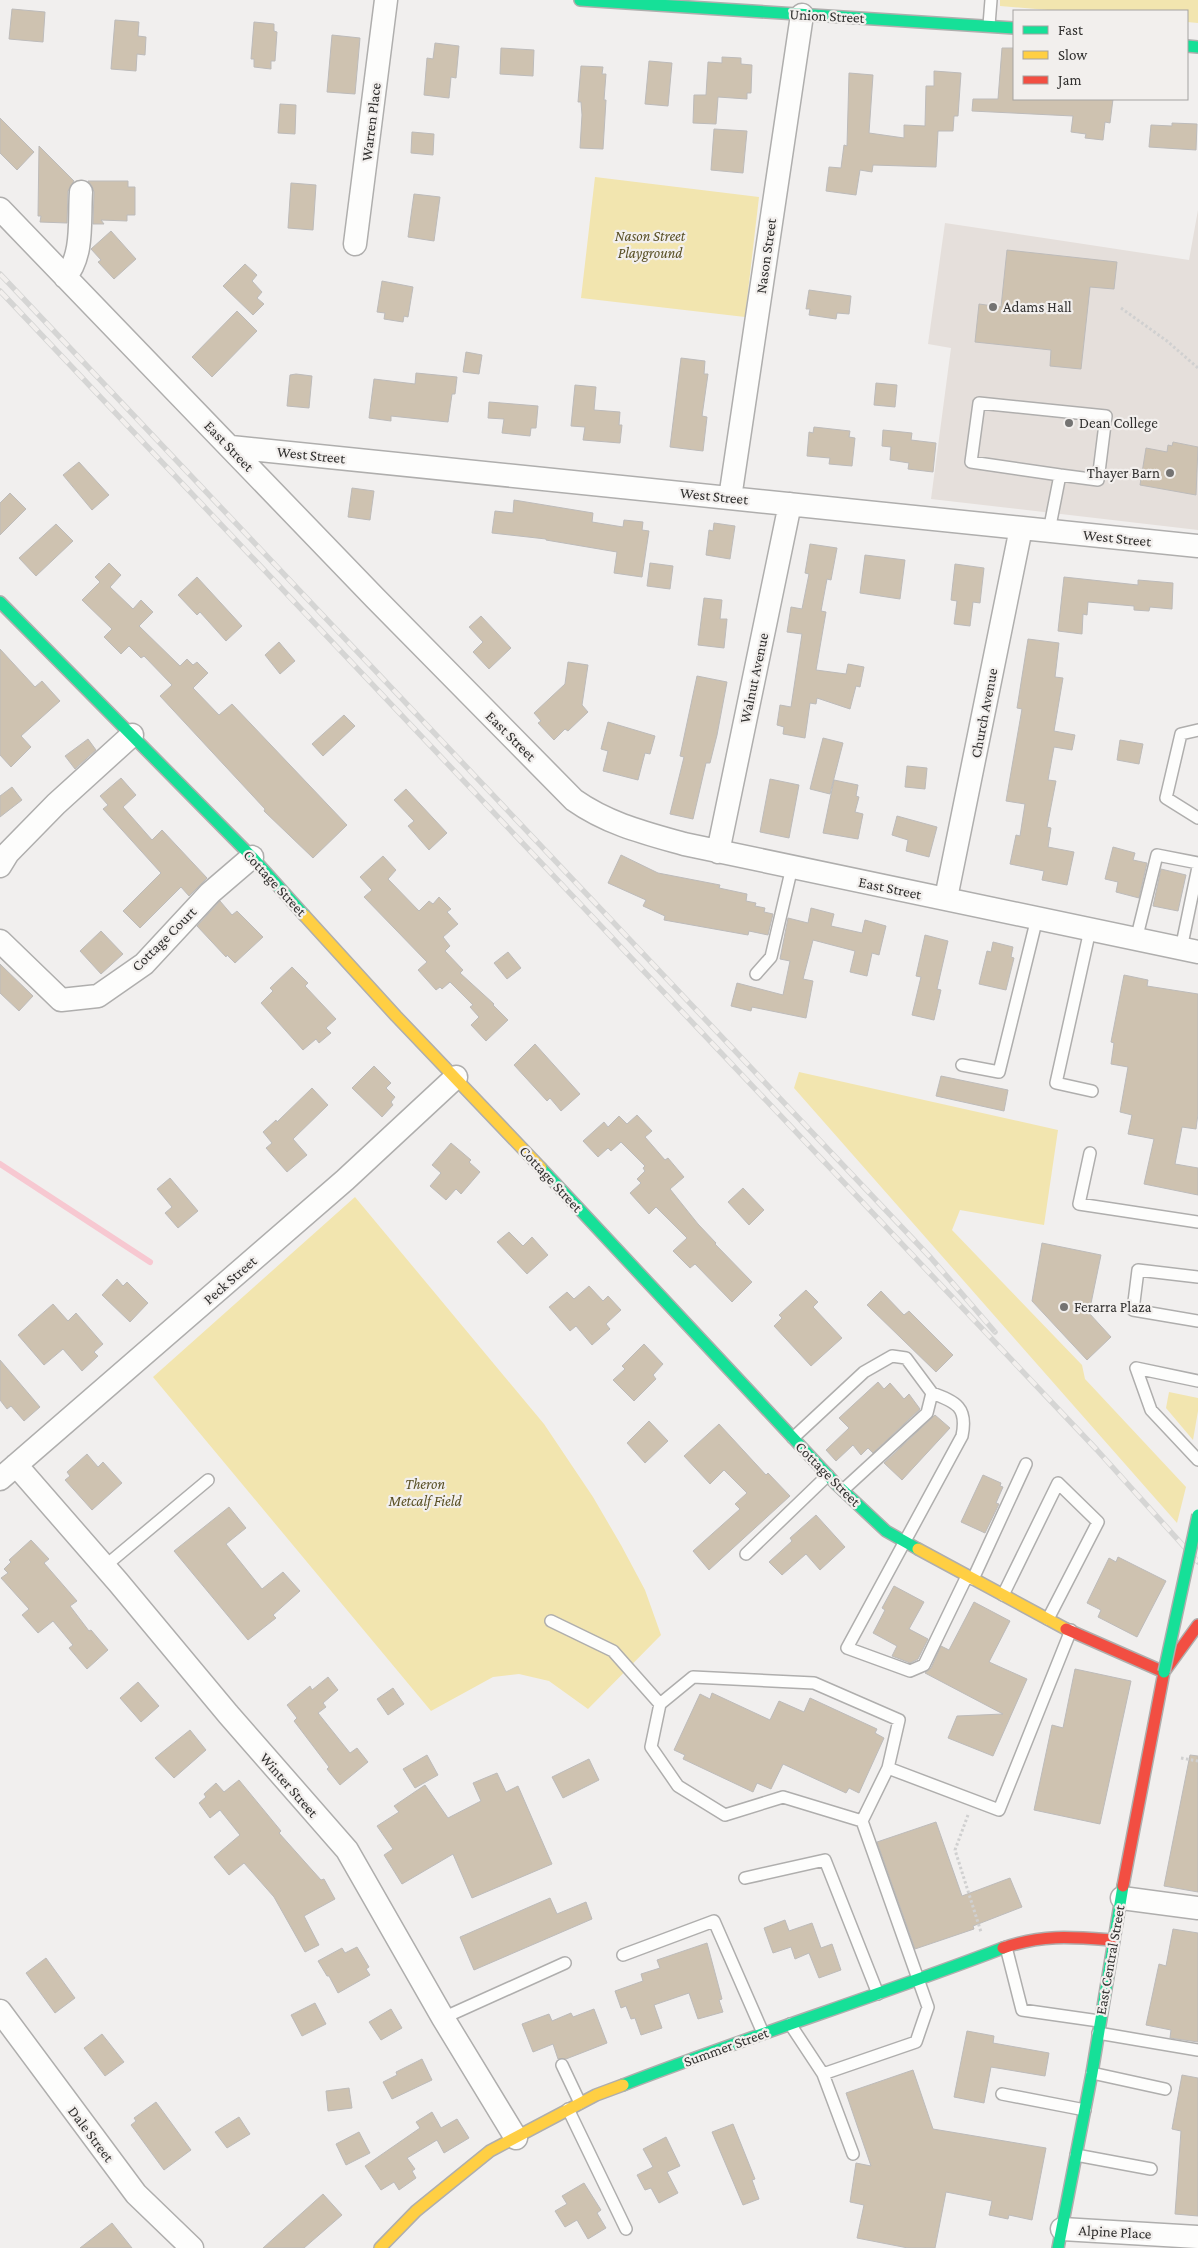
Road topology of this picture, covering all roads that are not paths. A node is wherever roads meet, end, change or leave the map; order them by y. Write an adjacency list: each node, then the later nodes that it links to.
1 (386, 0): 9 (street, Warren Place)
2 (580, 0): 4 (main road, Union Street)
3 (991, 0): 5 (lane)
4 (802, 14): 5 (main road, Union Street); 13 (street, Nason Street)
5 (989, 25): 6 (main road, Union Street)
6 (1013, 28)
7 (81, 192): 10 (street)
8 (0, 209): 10 (street, East Street)
9 (355, 244)
10 (65, 277): 11 (street, East Street)
11 (231, 447): 13 (street, West Street); 22 (street, East Street)
12 (1060, 475): 12 (lane); 16 (lane)
13 (730, 498): 14 (street, West Street)
14 (790, 504): 15 (street, West Street); 22 (street, Walnut Avenue)
15 (1021, 528): 16 (street, West Street); 28 (street, Church Avenue)
16 (1049, 531): 17 (street, West Street)
17 (1198, 546)
18 (0, 602): 20 (main road, Cottage Street)
19 (1198, 730): 21 (lane)
20 (132, 735): 23 (main road, Cottage Street); 25 (street)
21 (1198, 818)
22 (718, 852): 26 (street, East Street)
23 (252, 857): 32 (street, Cottage Court); 36 (main road, Cottage Street)
24 (1198, 863): 31 (lane)
25 (0, 866)
26 (792, 867): 28 (street, East Street); 34 (lane)
27 (1198, 867): 33 (lane)
28 (946, 898): 29 (street, East Street)
29 (1037, 918): 30 (street, East Street); 35 (lane)
30 (1090, 930): 31 (street, East Street); 37 (lane)
31 (1136, 940): 33 (street, East Street)
32 (0, 941)
33 (1189, 951)
34 (756, 974)
35 (962, 1065)
36 (456, 1077): 44 (main road, Cottage Street); 47 (street, Peck Street)
37 (1092, 1091)
38 (1090, 1153): 39 (lane)
39 (1198, 1222)
40 (1198, 1277): 41 (lane)
41 (1198, 1321)
42 (1198, 1380): 45 (lane)
43 (932, 1393): 44 (lane); 50 (lane); 52 (lane)
44 (793, 1438): 48 (main road, Cottage Street)
45 (1198, 1460)
46 (1026, 1464): 55 (lane)
47 (5, 1473): 54 (street, Winter Street)
48 (828, 1475): 50 (main road, Cottage Street); 53 (lane)
49 (208, 1480): 54 (lane)
50 (843, 1490): 52 (main road, Cottage Street)
51 (1198, 1515): 61 (main road, East Central Street, bridge)
52 (905, 1542): 55 (main road, Cottage Street); 55 (lane)
53 (746, 1554)
54 (104, 1567): 75 (street, Winter Street)
55 (970, 1578): 56 (main road, Cottage Street)
56 (1003, 1595): 57 (main road, Cottage Street); 57 (lane)
57 (1048, 1619): 60 (main road, Cottage Street)
58 (551, 1621): 62 (lane)
59 (1198, 1624): 61 (main road)
60 (1071, 1630): 61 (main road, Cottage Street); 63 (lane)
61 (1164, 1672): 66 (main road, East Central Street)
62 (660, 1704): 63 (lane); 64 (lane)
63 (888, 1768): 64 (lane)
64 (862, 1821): 72 (lane)
65 (745, 1878): 73 (lane)
66 (1122, 1898): 67 (street); 68 (main road, East Central Street)
67 (1198, 1908)
68 (1113, 1940): 69 (main road, Summer Street); 77 (main road, East Central Street)
69 (1006, 1947): 72 (main road, Summer Street); 77 (lane)
70 (623, 1955): 78 (lane)
71 (565, 1963): 75 (lane)
72 (919, 1980): 73 (main road, Summer Street); 82 (lane)
73 (878, 1994): 76 (main road, Summer Street)
74 (0, 2011): 95 (street, Dale Street)
75 (443, 2018): 88 (street, Winter Street)
76 (790, 2024): 78 (main road, Summer Street); 82 (lane)
77 (1098, 2027): 79 (lane); 81 (main road, East Central Street)
78 (763, 2033): 85 (main road, Summer Street)
79 (1198, 2050)
80 (562, 2065): 85 (lane)
81 (1092, 2073): 83 (lane); 87 (main road, East Central Street)
82 (823, 2074): 89 (lane)
83 (1165, 2089)
84 (1002, 2094): 87 (lane)
85 (580, 2103): 86 (main road, Summer Street)
86 (568, 2109): 88 (main road, Summer Street); 92 (lane)
87 (1085, 2110): 90 (main road, East Central Street)
88 (516, 2138): 96 (main road, Summer Street)
89 (853, 2154)
90 (1076, 2155): 91 (lane); 93 (main road, East Central Street)
91 (1151, 2169)
92 (626, 2229)
93 (1060, 2238): 94 (street, Alpine Place)
94 (1186, 2240)
95 (192, 2248)
96 (380, 2248)

